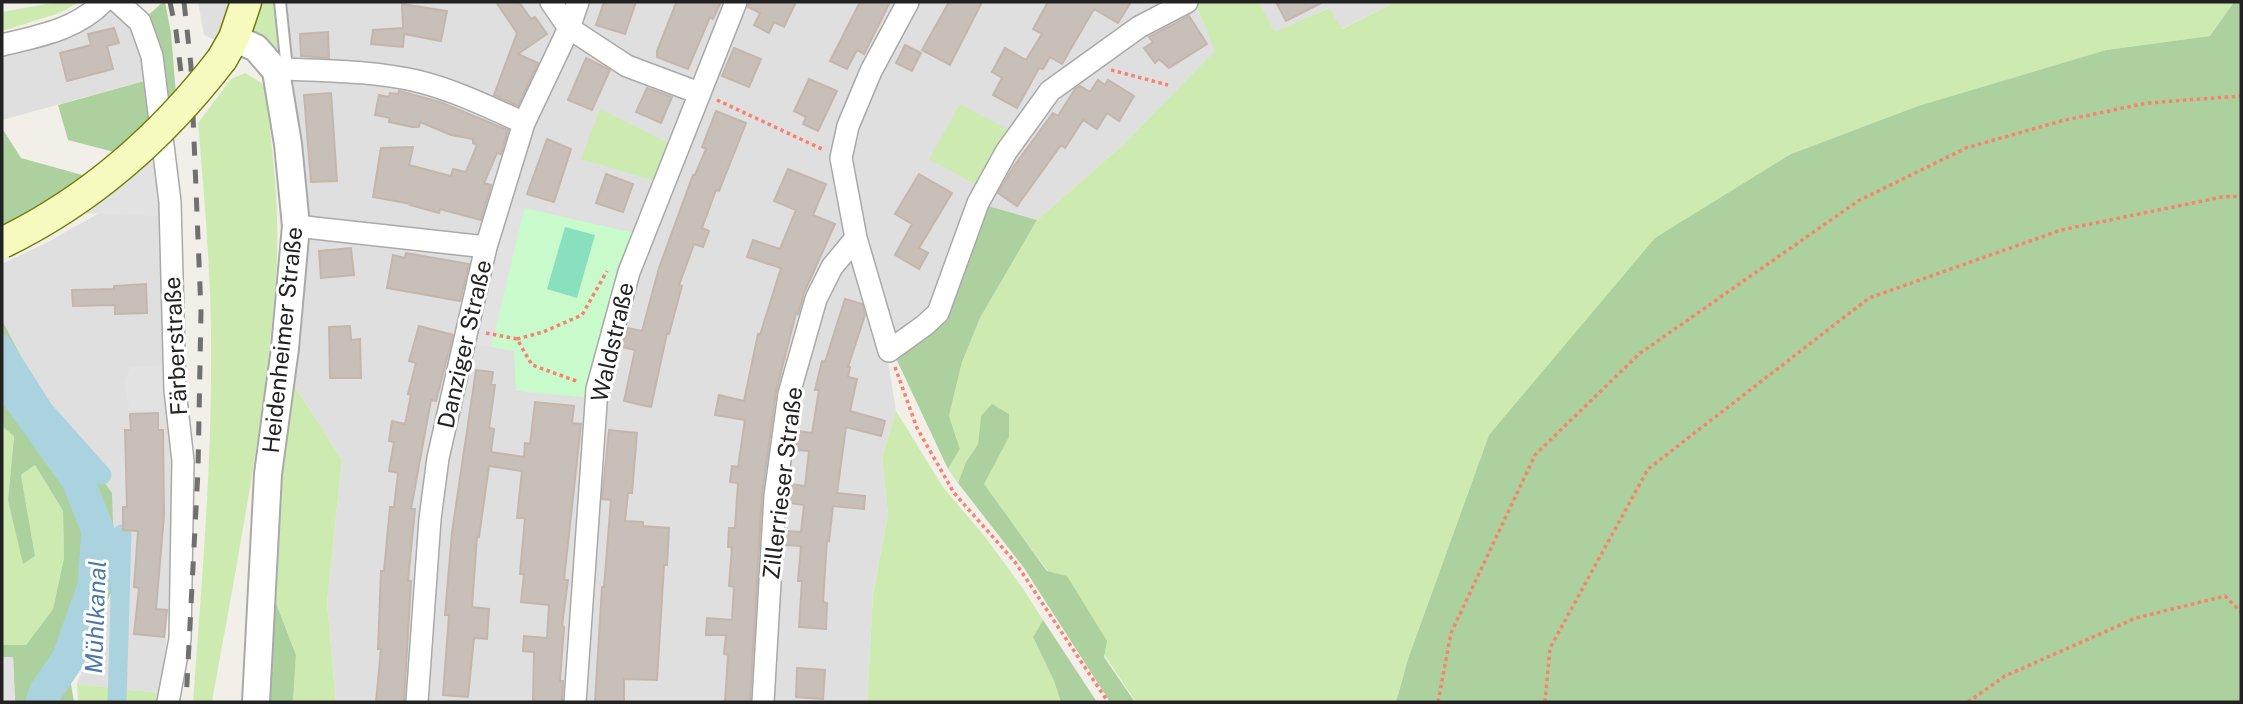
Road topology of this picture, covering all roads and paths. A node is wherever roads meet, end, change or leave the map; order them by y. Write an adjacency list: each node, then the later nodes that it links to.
1 (103, 2): 11 (street)
2 (118, 2): 31 (street, Färberstraße)
3 (246, 2): 12 (main road)
4 (280, 2): 14 (lane)
5 (551, 2): 10 (street)
6 (578, 2): 10 (street, Danziger Straße)
7 (736, 2): 16 (street, Waldstraße)
8 (908, 2): 19 (street)
9 (1187, 2): 13 (street)
10 (569, 28): 16 (street); 18 (street, Danziger Straße)
11 (2, 46)
12 (228, 48): 14 (street); 23 (main road, bridge)
13 (1085, 64): 15 (path); 28 (street)
14 (281, 70): 18 (street); 21 (street, Heidenheimer Straße)
15 (1168, 85)
16 (699, 92): 19 (path); 25 (street, Waldstraße)
17 (2241, 96): 37 (path)
18 (524, 122): 24 (street, Danziger Straße)
19 (841, 158): 22 (street)
20 (2241, 196): 38 (path)
21 (296, 226): 24 (street); 32 (street, Heidenheimer Straße)
22 (856, 238): 28 (street); 35 (street, Zillerrieser Straße)
23 (2, 243)
24 (486, 247): 26 (street, Danziger Straße)
25 (632, 263): 27 (path); 29 (street, Waldstraße)
26 (468, 327): 27 (path); 33 (street, Danziger Straße)
27 (517, 340): 29 (path)
28 (889, 351): 36 (path)
29 (597, 389): 34 (street, Waldstraße)
30 (2241, 612): 39 (path)
31 (168, 702)
32 (256, 702)
33 (416, 702)
34 (575, 702)
35 (763, 702)
36 (1108, 702)
37 (1438, 702)
38 (1545, 702)
39 (1968, 702)

